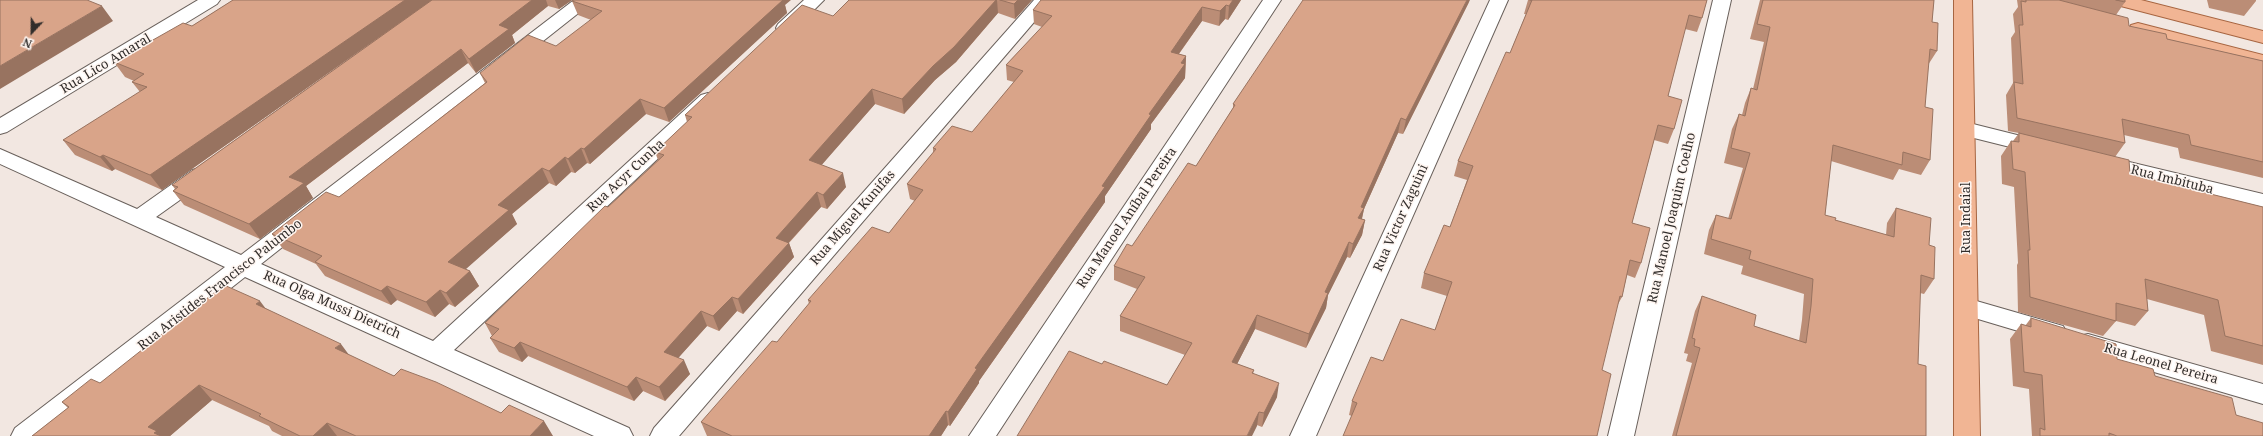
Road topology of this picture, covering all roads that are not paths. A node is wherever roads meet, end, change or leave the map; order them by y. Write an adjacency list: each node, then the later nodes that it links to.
1 (211, 0): 15 (street, Rua Lico Amaral)
2 (586, 0): 21 (street, Rua Aristides Francisco Palumbo)
3 (815, 0): 12 (street)
4 (1044, 0): 27 (street, Rua Miguel Kunifas)
5 (1272, 0): 28 (street, Rua Manoel Aníbal Pereira)
6 (1499, 0): 29 (street, Rua Victor Zaguini)
7 (1722, 0): 30 (street, Rua Manoel Joaquim Coelho)
8 (1963, 0): 16 (main road, Rua Indaial)
9 (2119, 0): 11 (main road)
10 (2119, 24): 13 (main road)
11 (2263, 37)
12 (769, 43)
13 (2263, 61)
14 (722, 87): 23 (street, Rua Acyr Cunha)
15 (0, 127)
16 (1965, 129): 19 (street, Rua Imbituba); 22 (main road, Rua Indaial)
17 (0, 156): 20 (street, Rua Olga Mussi Dietrich)
18 (216, 164): 20 (street)
19 (2263, 202)
20 (140, 218): 21 (street, Rua Olga Mussi Dietrich)
21 (244, 266): 23 (street, Rua Olga Mussi Dietrich); 25 (street, Rua Aristides Francisco Palumbo)
22 (1966, 307): 24 (street, Rua Leonel Pereira); 31 (main road, Rua Indaial)
23 (437, 352): 26 (street, Rua Olga Mussi Dietrich)
24 (2263, 394)
25 (24, 436)
26 (620, 436)
27 (663, 436)
28 (982, 436)
29 (1303, 436)
30 (1621, 436)
31 (1967, 436)

